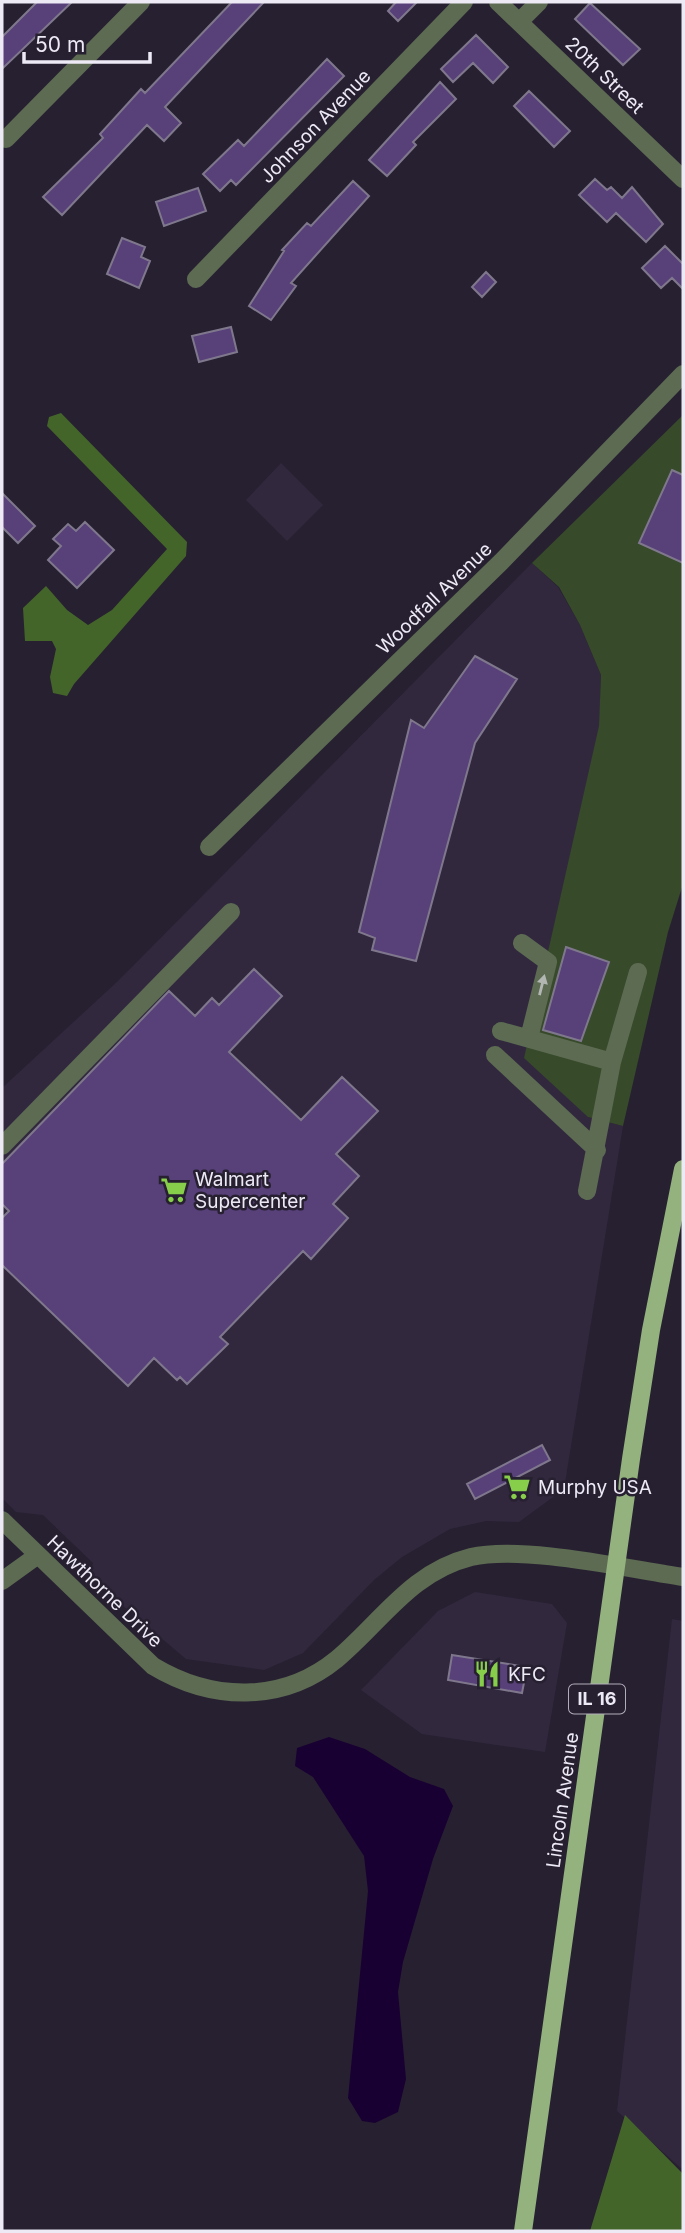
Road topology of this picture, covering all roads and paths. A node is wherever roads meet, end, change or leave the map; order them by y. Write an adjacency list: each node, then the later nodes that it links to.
1 (141, 2): 6 (street)
2 (464, 2): 8 (street, Johnson Avenue)
3 (498, 2): 5 (street, 20th Street)
4 (539, 2): 5 (street)
5 (519, 22): 7 (street, 20th Street)
6 (6, 139)
7 (683, 179)
8 (196, 279)
9 (683, 374): 10 (street, Woodfall Avenue)
10 (209, 847)
11 (231, 912): 18 (street)
12 (522, 943): 15 (street, one-way to 12)
13 (638, 972): 17 (street)
14 (501, 1031): 15 (street)
15 (529, 1038): 17 (street)
16 (495, 1055): 19 (street)
17 (612, 1062): 19 (street)
18 (2, 1146)
19 (597, 1150): 21 (street)
20 (683, 1169): 24 (main road, Lincoln Avenue / IL 16)
21 (587, 1191)
22 (2, 1520): 23 (street, Hawthorne Drive)
23 (38, 1555): 24 (street, Hawthorne Drive); 26 (street)
24 (615, 1567): 25 (street, Hawthorne Drive); 27 (main road, Lincoln Avenue / IL 16)
25 (683, 1577)
26 (2, 1581)
27 (523, 2231)

